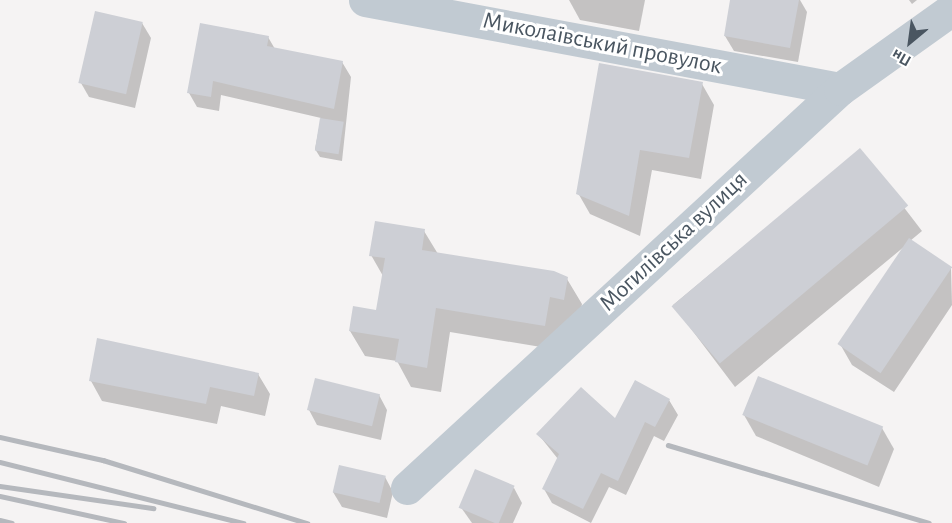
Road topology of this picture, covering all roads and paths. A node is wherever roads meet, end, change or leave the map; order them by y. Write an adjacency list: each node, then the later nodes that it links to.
1 (365, 0): 3 (street, Миколаївський провулок)
2 (952, 9): 3 (street, Могилівська вулиця)
3 (840, 89): 4 (street, Могилівська вулиця)
4 (407, 488)

